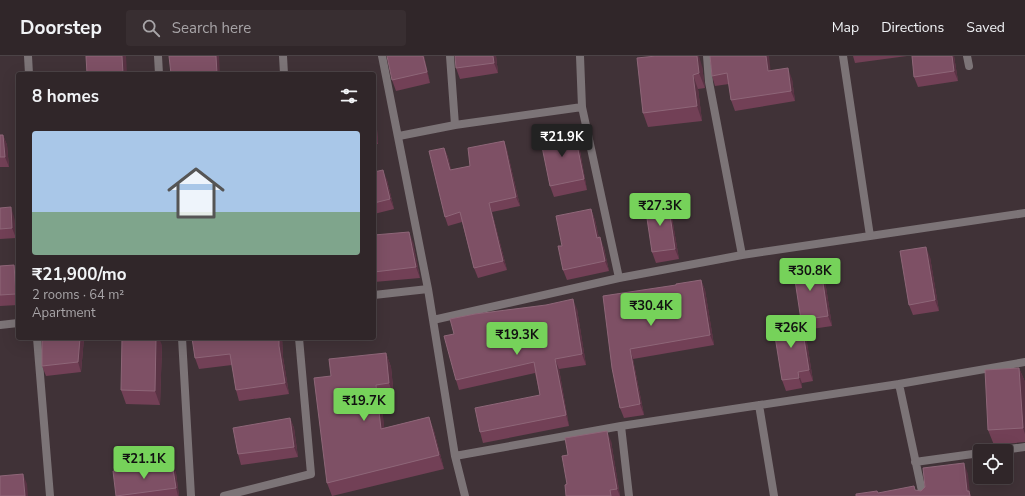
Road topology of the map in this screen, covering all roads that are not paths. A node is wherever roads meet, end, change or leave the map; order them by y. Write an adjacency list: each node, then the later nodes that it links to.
1 (28, 56): 11 (street)
2 (158, 56): 12 (street)
3 (283, 56): 13 (street)
4 (382, 56): 16 (street)
5 (450, 56): 15 (street)
6 (580, 56): 14 (street)
7 (707, 56): 19 (street)
8 (843, 56): 18 (street)
9 (967, 56): 10 (street)
10 (969, 66)
11 (29, 72)
12 (159, 72)
13 (284, 72)
14 (582, 107): 15 (street); 20 (street)
15 (456, 125): 16 (street)
16 (399, 136): 21 (street)
17 (1025, 213): 18 (street)
18 (870, 236): 19 (street)
19 (742, 255): 20 (street)
20 (619, 278): 23 (street)
21 (428, 289): 22 (street); 23 (street)
22 (376, 295)
23 (433, 320): 36 (street)
24 (16, 323): 25 (street)
25 (0, 325)
26 (37, 340): 38 (street)
27 (182, 340): 39 (street)
28 (299, 340): 40 (street)
29 (1025, 362): 30 (street)
30 (899, 384): 31 (street); 37 (street)
31 (759, 405): 32 (street); 43 (street)
32 (621, 426): 36 (street); 42 (street)
33 (1025, 447): 34 (street)
34 (1013, 449)
35 (973, 454): 37 (street)
36 (455, 456): 41 (street)
37 (915, 462): 44 (street)
38 (50, 496)
39 (191, 496)
40 (224, 496)
41 (465, 496)
42 (630, 496)
43 (774, 496)
44 (923, 496)

